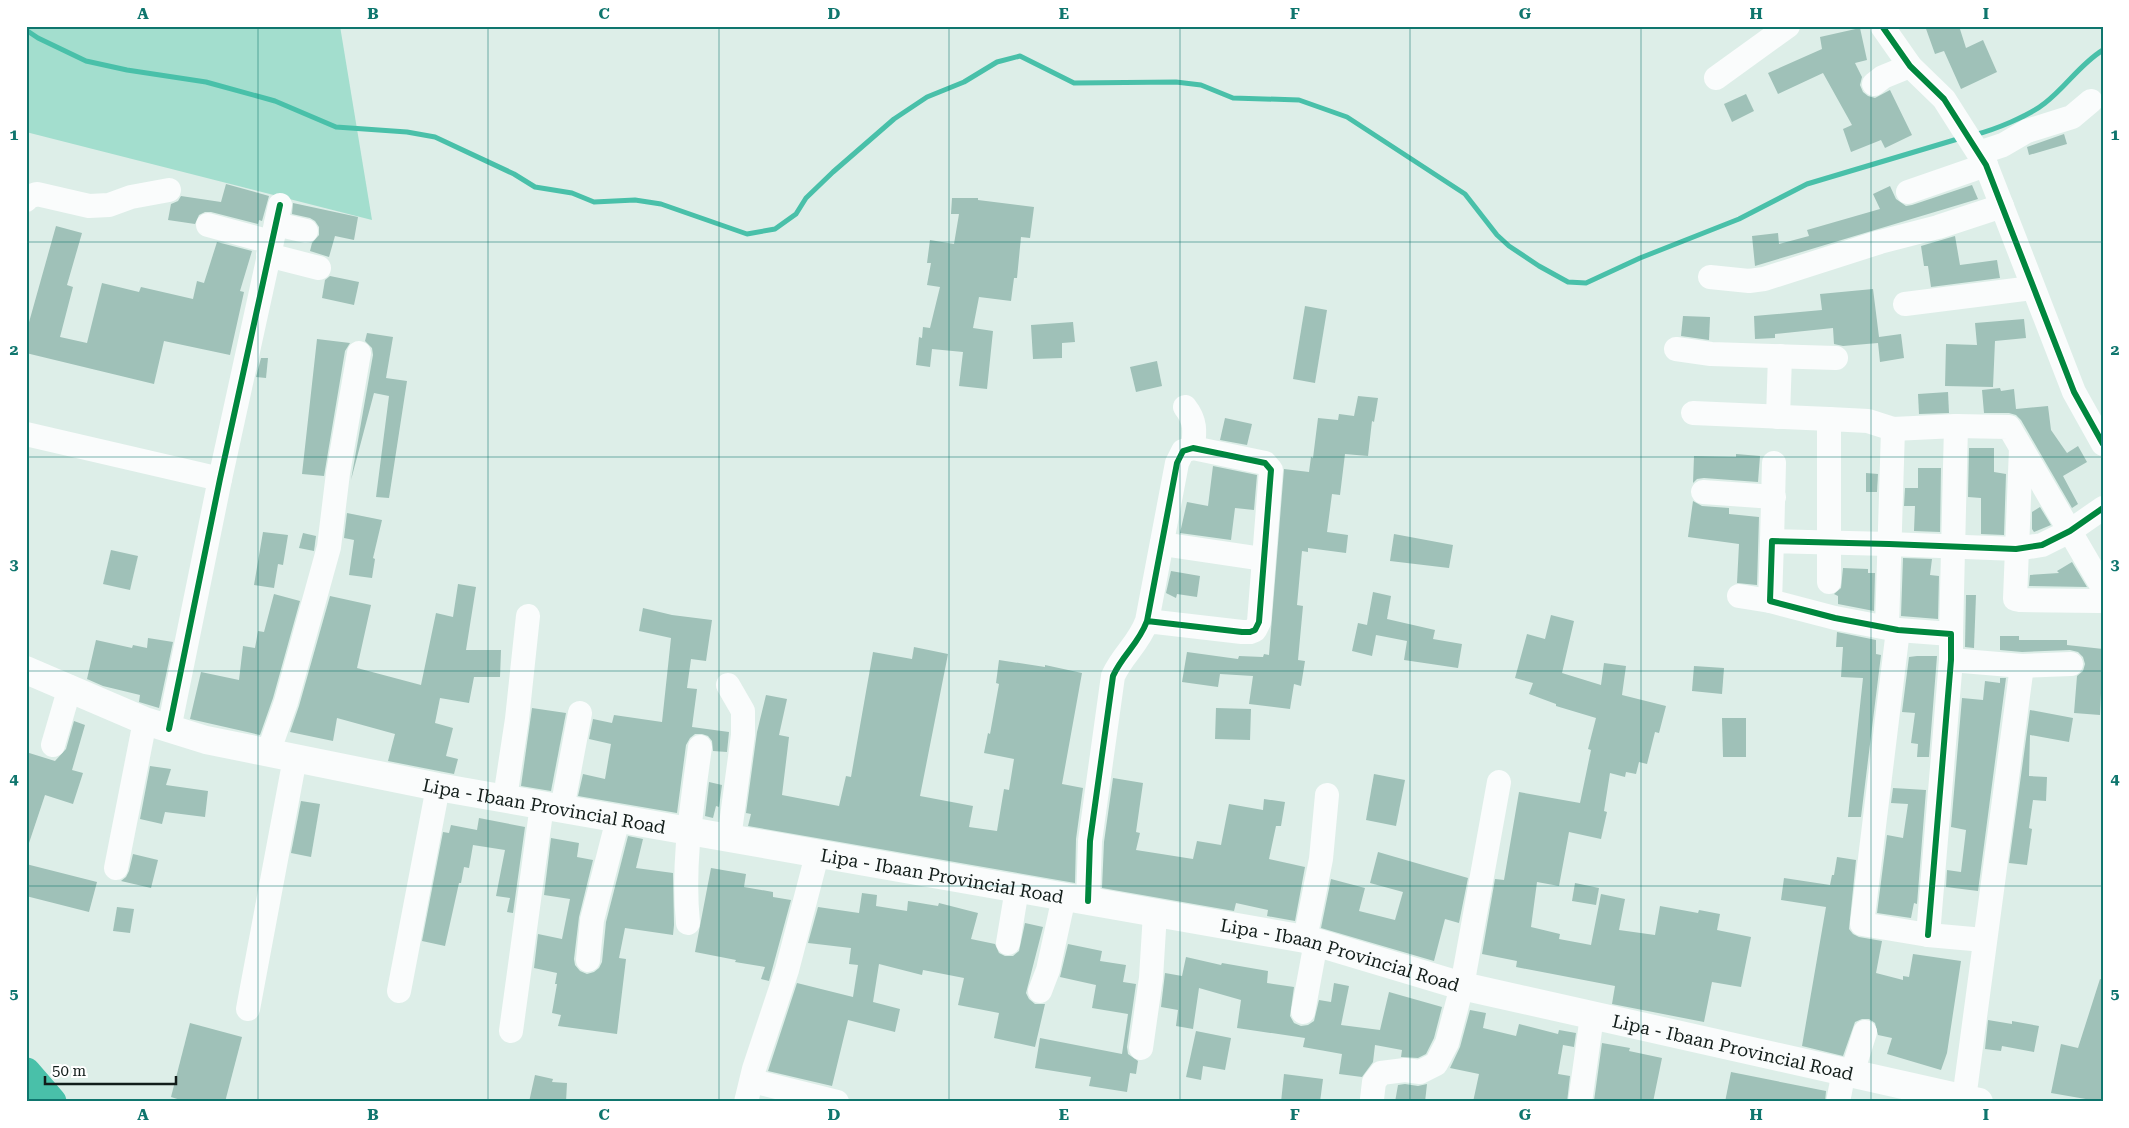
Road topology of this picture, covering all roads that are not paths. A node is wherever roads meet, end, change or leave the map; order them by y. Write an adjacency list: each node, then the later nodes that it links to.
1 (1788, 26): 4 (street)
2 (1882, 26): 3 (street)
3 (1910, 66): 5 (street); 7 (street)
4 (1716, 78)
5 (1874, 84)
6 (2091, 101): 7 (street)
7 (1975, 147): 9 (street); 11 (street)
8 (169, 190): 10 (street)
9 (1908, 192)
10 (26, 200)
11 (2002, 206): 16 (street); 17 (street)
12 (208, 226): 14 (street)
13 (306, 231): 14 (street)
14 (274, 232): 15 (street); 34 (street)
15 (319, 268)
16 (1710, 277)
17 (2032, 288): 18 (street); 30 (street)
18 (1905, 304)
19 (1676, 349): 21 (street)
20 (359, 353): 66 (street)
21 (1780, 356): 22 (street); 25 (street)
22 (1836, 358)
23 (1185, 407): 31 (street)
24 (1693, 413): 25 (street)
25 (1778, 417): 26 (street)
26 (1829, 419): 28 (street); 40 (street)
27 (1956, 426): 28 (street); 32 (street); 43 (street)
28 (1893, 429): 42 (street)
29 (26, 434): 34 (street)
30 (2103, 444)
31 (1193, 448): 41 (street); 46 (street)
32 (2021, 448): 38 (street); 44 (street)
33 (1774, 463): 36 (street)
34 (220, 478): 63 (street)
35 (1703, 492): 36 (street)
36 (1774, 497): 39 (street)
37 (2103, 508): 38 (street)
38 (2070, 531): 44 (street); 45 (street)
39 (1772, 541): 40 (street); 51 (street)
40 (1828, 543): 42 (street); 47 (street)
41 (1162, 544): 46 (street); 53 (street)
42 (1889, 544): 43 (street); 54 (street)
43 (1952, 547): 44 (street); 55 (street)
44 (2016, 549): 50 (street)
45 (2095, 556): 48 (street)
46 (1263, 559): 53 (street)
47 (1829, 582)
48 (2103, 588)
49 (1739, 596): 51 (street)
50 (2103, 599)
51 (1770, 601): 54 (street)
52 (528, 616): 71 (street)
53 (1147, 621): 79 (street)
54 (1892, 628): 55 (street); 82 (street)
55 (1951, 634): 56 (street)
56 (1950, 660): 58 (street); 82 (street)
57 (2070, 664): 58 (street)
58 (2022, 666): 84 (street)
59 (26, 670): 61 (main road, Lipa - Ibaan Provincial Road)
60 (728, 685): 75 (street)
61 (70, 688): 63 (main road, Lipa - Ibaan Provincial Road); 64 (street)
62 (580, 713): 72 (street)
63 (157, 725): 66 (main road, Lipa - Ibaan Provincial Road); 77 (street)
64 (53, 745)
65 (700, 747): 74 (street)
66 (268, 753): 67 (main road, Lipa - Ibaan Provincial Road)
67 (295, 758): 69 (main road, Lipa - Ibaan Provincial Road); 90 (street)
68 (1498, 782): 87 (street)
69 (438, 787): 71 (main road, Lipa - Ibaan Provincial Road); 88 (street)
70 (1327, 795): 83 (street)
71 (505, 798): 72 (main road, Lipa - Ibaan Provincial Road)
72 (552, 807): 73 (main road, Lipa - Ibaan Provincial Road); 93 (street)
73 (618, 819): 74 (main road, Lipa - Ibaan Provincial Road); 86 (street)
74 (688, 832): 75 (main road, Lipa - Ibaan Provincial Road); 81 (street)
75 (729, 839): 76 (main road, Lipa - Ibaan Provincial Road)
76 (817, 855): 78 (main road, Lipa - Ibaan Provincial Road); 97 (street)
77 (116, 868)
78 (1017, 889): 79 (main road, Lipa - Ibaan Provincial Road); 85 (street)
79 (1076, 899): 80 (main road, Lipa - Ibaan Provincial Road); 89 (street)
80 (1155, 913): 83 (main road, Lipa - Ibaan Provincial Road); 95 (street)
81 (688, 922)
82 (1928, 935): 84 (street)
83 (1311, 940): 87 (main road, Lipa - Ibaan Provincial Road); 91 (street)
84 (1984, 940): 99 (street)
85 (1008, 943)
86 (588, 960)
87 (1462, 986): 92 (main road, Lipa - Ibaan Provincial Road); 98 (street)
88 (399, 991)
89 (1040, 991)
90 (248, 1009)
91 (1303, 1012)
92 (1592, 1016): 96 (main road, Lipa - Ibaan Provincial Road); 101 (street)
93 (511, 1031)
94 (1865, 1032): 96 (street)
95 (1140, 1048)
96 (1848, 1072): 99 (main road, Lipa - Ibaan Provincial Road); 102 (street)
97 (749, 1091): 100 (street)
98 (1372, 1099)
99 (1971, 1100)
100 (837, 1102)
101 (1580, 1102)
102 (1838, 1102)

